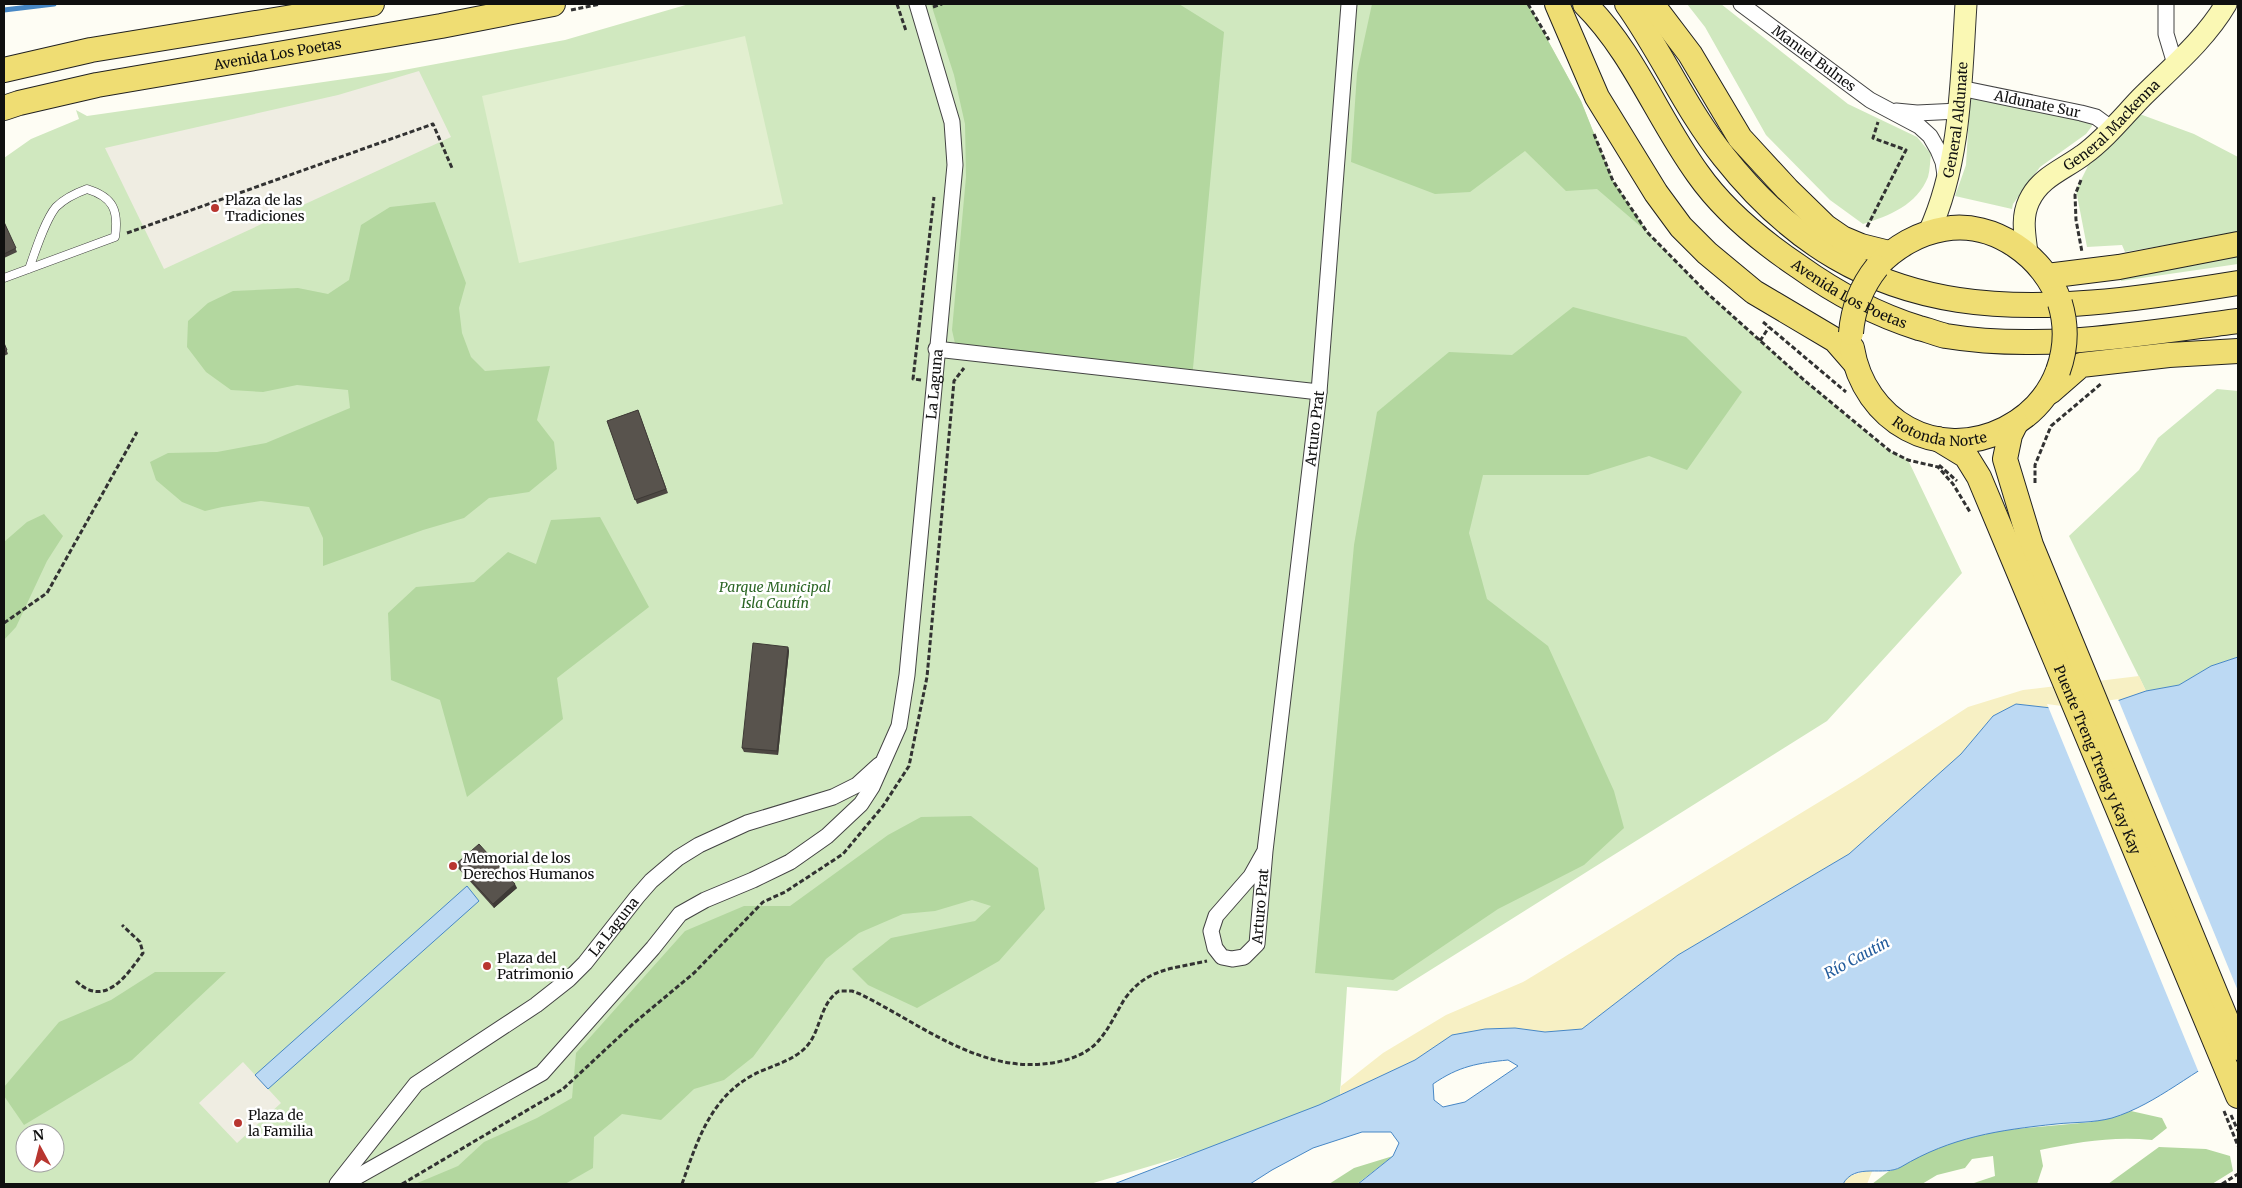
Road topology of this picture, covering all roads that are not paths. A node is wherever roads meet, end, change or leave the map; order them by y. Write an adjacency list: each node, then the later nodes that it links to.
1 (372, 4): 14 (main road)
2 (553, 4): 16 (main road, Avenida Los Poetas)
3 (918, 4): 30 (street, La Laguna)
4 (1349, 4): 33 (street, Arturo Prat)
5 (1557, 4): 32 (main road)
6 (1585, 4): 29 (main road, Avenida Los Poetas)
7 (1627, 4): 28 (main road, Avenida Los Poetas)
8 (1652, 4): 24 (main road)
9 (1741, 4): 17 (street, Manuel Bulnes)
10 (1966, 4): 15 (main road, General Aldunate)
11 (2166, 4): 13 (street)
12 (2226, 4): 13 (main road, General Mackenna)
13 (2175, 64): 19 (main road, General Mackenna)
14 (4, 70)
15 (1960, 88): 18 (main road, General Aldunate); 19 (street, Aldunate Sur)
16 (4, 108)
17 (1886, 109): 18 (street); 20 (street, Manuel Bulnes)
18 (1959, 110): 20 (main road, General Aldunate)
19 (2111, 128): 23 (main road, General Mackenna)
20 (1946, 185): 21 (main road, General Aldunate)
21 (1929, 232): 23 (main road); 24 (main road)
22 (2238, 244): 26 (main road)
23 (2027, 253): 26 (main road)
24 (1883, 260): 32 (main road, Rotonda Norte, bridge)
25 (29, 269): 25 (lane); 27 (lane)
26 (2047, 276): 34 (main road, Rotonda Norte, bridge)
27 (4, 278)
28 (2238, 283)
29 (2238, 321)
30 (936, 349): 33 (street); 38 (street, La Laguna)
31 (2238, 352): 34 (main road)
32 (1855, 363): 36 (main road, Rotonda Norte)
33 (1318, 392): 39 (street, Arturo Prat)
34 (2047, 394): 35 (main road, Rotonda Norte)
35 (2016, 423): 36 (main road, Rotonda Norte); 37 (main road, Puente Treng Treng y Kay Kay)
36 (1938, 439): 37 (main road, Puente Treng Treng y Kay Kay)
37 (2024, 553): 40 (main road, Puente Treng Treng y Kay Kay); 41 (main road, Puente Treng Treng y Kay Kay)
38 (882, 762): 42 (street, La Laguna); 43 (street, La Laguna)
39 (1265, 851): 39 (street, Arturo Prat)
40 (2238, 1048)
41 (2238, 1096)
42 (337, 1184)
43 (344, 1184)

